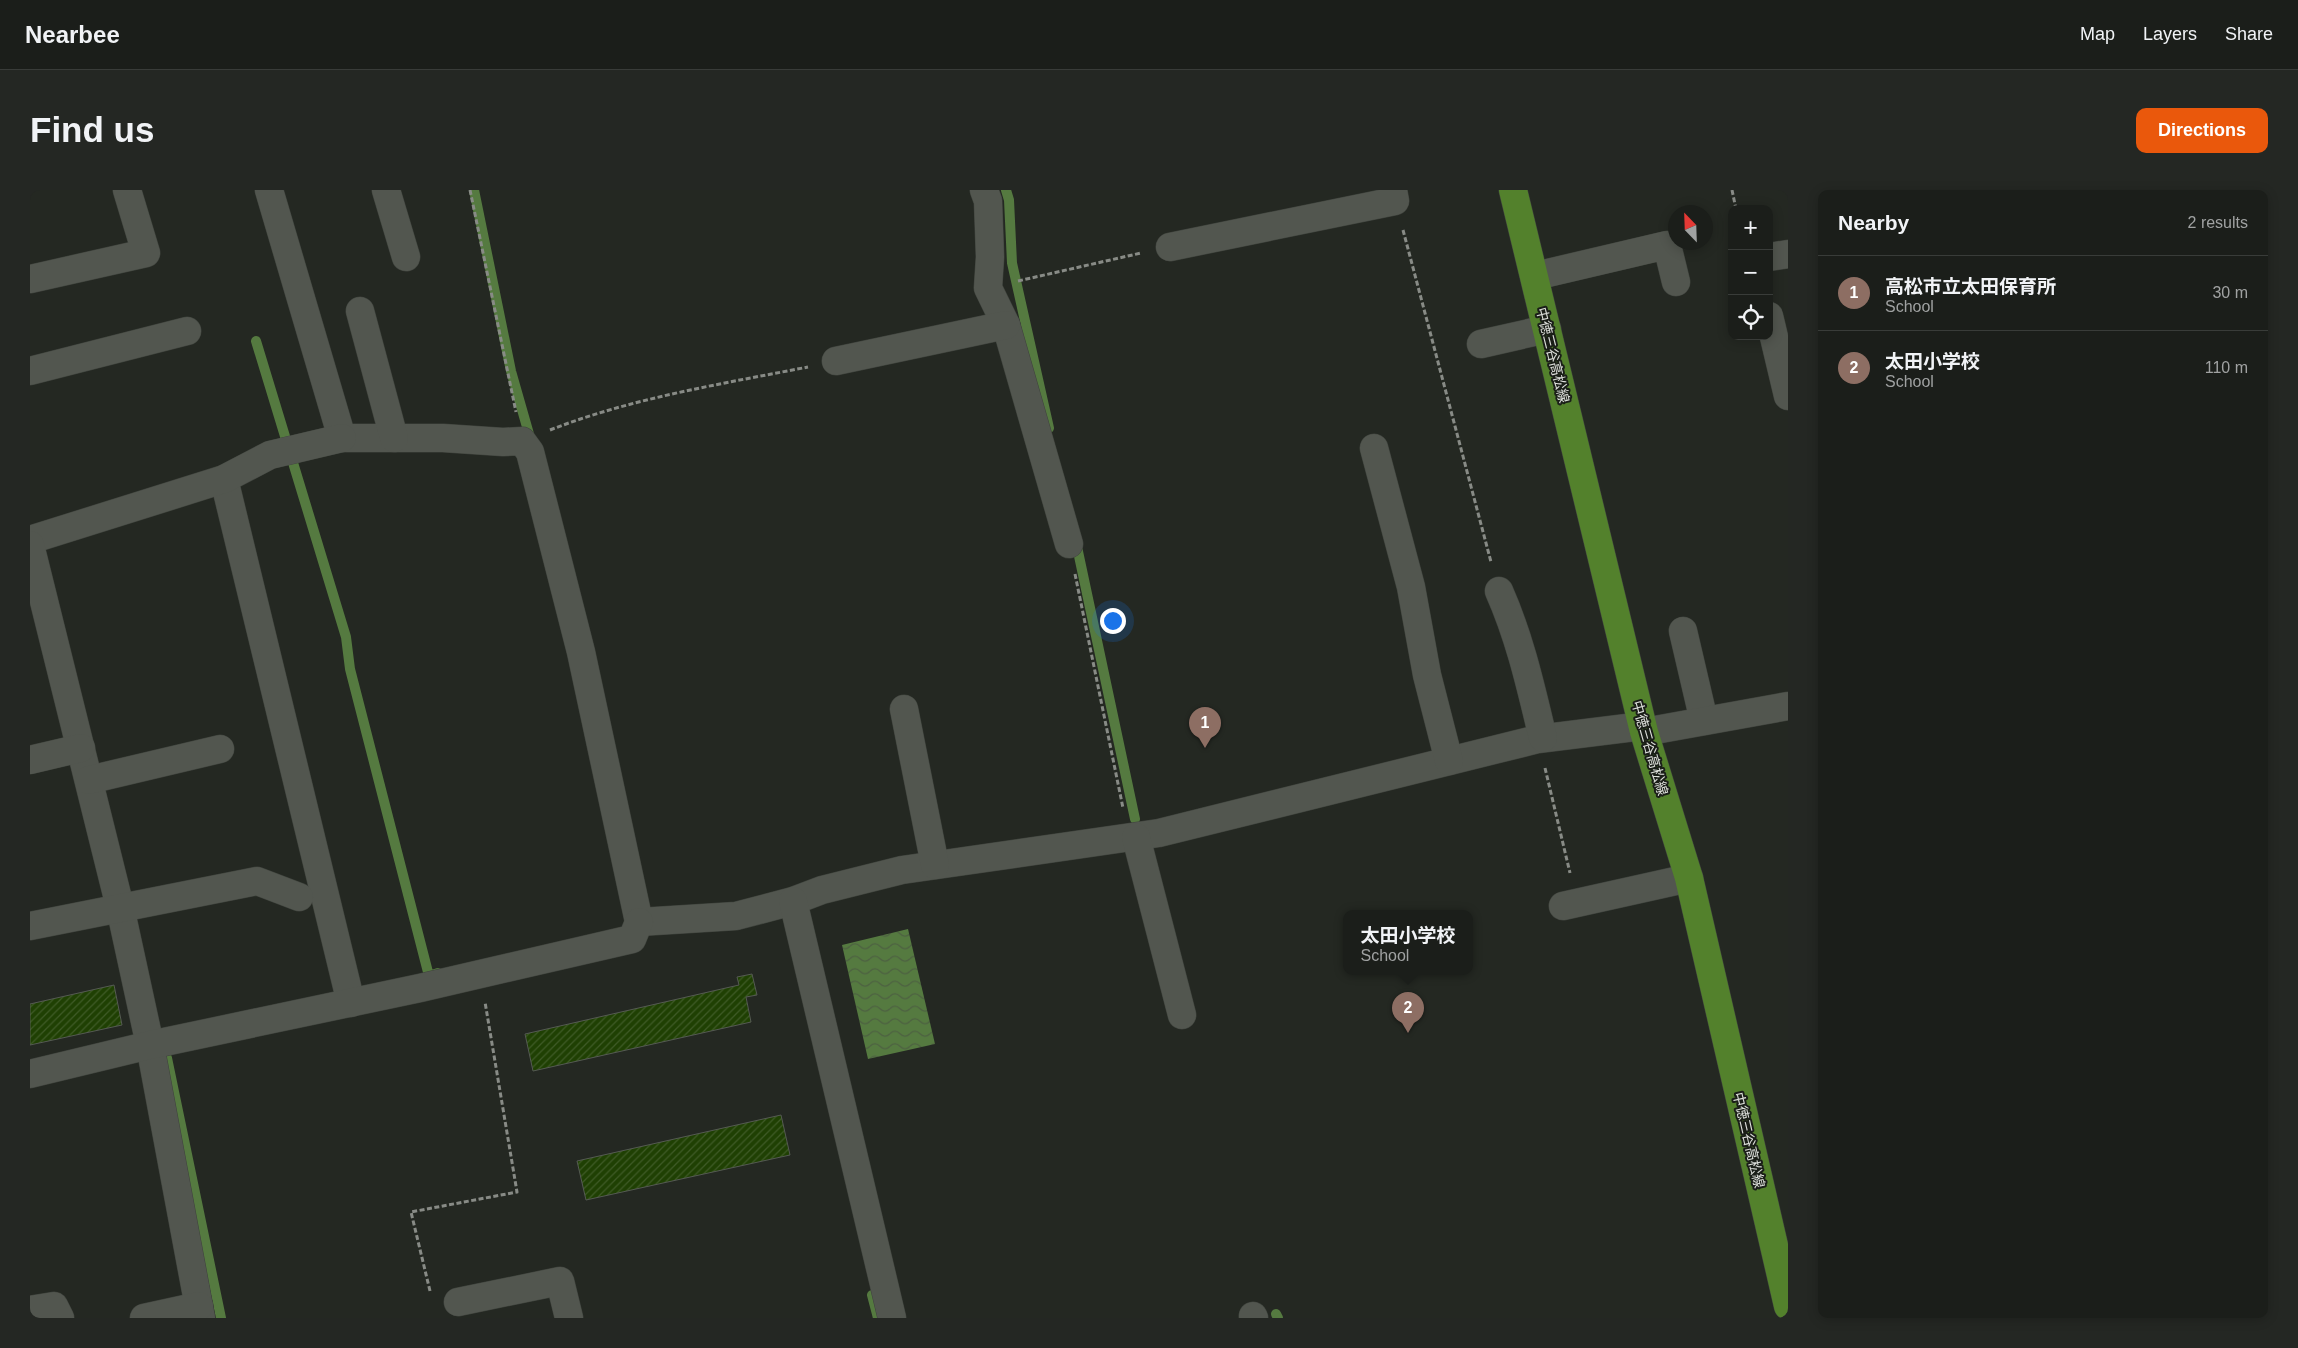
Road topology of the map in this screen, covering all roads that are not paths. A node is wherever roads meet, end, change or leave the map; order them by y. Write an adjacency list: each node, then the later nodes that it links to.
1 (128, 190): 12 (street)
2 (269, 190): 23 (street)
3 (386, 190): 10 (street)
4 (984, 190): 15 (street)
5 (1513, 190): 11 (main road, 中徳三谷高松線)
6 (1396, 194): 7 (street)
7 (1170, 247)
8 (1788, 254): 9 (street)
9 (1773, 256)
10 (406, 257)
11 (1535, 276): 13 (street); 16 (main road, 中徳三谷高松線)
12 (30, 278)
13 (1676, 282)
14 (360, 311): 24 (street)
15 (1006, 325): 20 (street); 28 (street)
16 (1547, 329): 19 (street); 35 (main road, 中徳三谷高松線)
17 (187, 331): 21 (street)
18 (1773, 333): 22 (street)
19 (1481, 344)
20 (836, 361)
21 (30, 371)
22 (1788, 396)
23 (342, 438): 24 (street); 26 (street)
24 (394, 438): 49 (street)
25 (1374, 448): 40 (street)
26 (224, 479): 27 (street); 51 (street)
27 (30, 540)
28 (1068, 544)
29 (30, 545): 37 (street)
30 (1499, 591): 36 (street)
31 (1683, 631): 34 (street)
32 (1788, 706): 34 (street)
33 (904, 709): 43 (street)
34 (1704, 721): 35 (street)
35 (1644, 729): 36 (street); 44 (main road, 中徳三谷高松線)
36 (1541, 738): 40 (street)
37 (81, 748): 39 (street); 41 (street)
38 (220, 749): 41 (street)
39 (30, 760)
40 (1449, 761): 42 (street)
41 (89, 780): 48 (street)
42 (1132, 837): 43 (street); 52 (street)
43 (935, 865): 46 (street)
44 (1688, 878): 47 (street); 55 (main road, 中徳三谷高松線)
45 (299, 898): 48 (street)
46 (793, 901): 49 (street); 63 (street)
47 (1570, 904)
48 (120, 907): 50 (street); 53 (street)
49 (639, 922): 51 (street)
50 (30, 926)
51 (352, 1003): 53 (street)
52 (1182, 1015)
53 (150, 1045): 54 (street); 59 (street)
54 (30, 1074)
55 (1781, 1249): 57 (main road, 中徳三谷高松線)
56 (445, 1300): 62 (street)
57 (1788, 1306)
58 (30, 1310): 60 (street)
59 (200, 1312): 61 (street)
60 (60, 1318)
61 (144, 1318)
62 (569, 1318)
63 (892, 1318)

